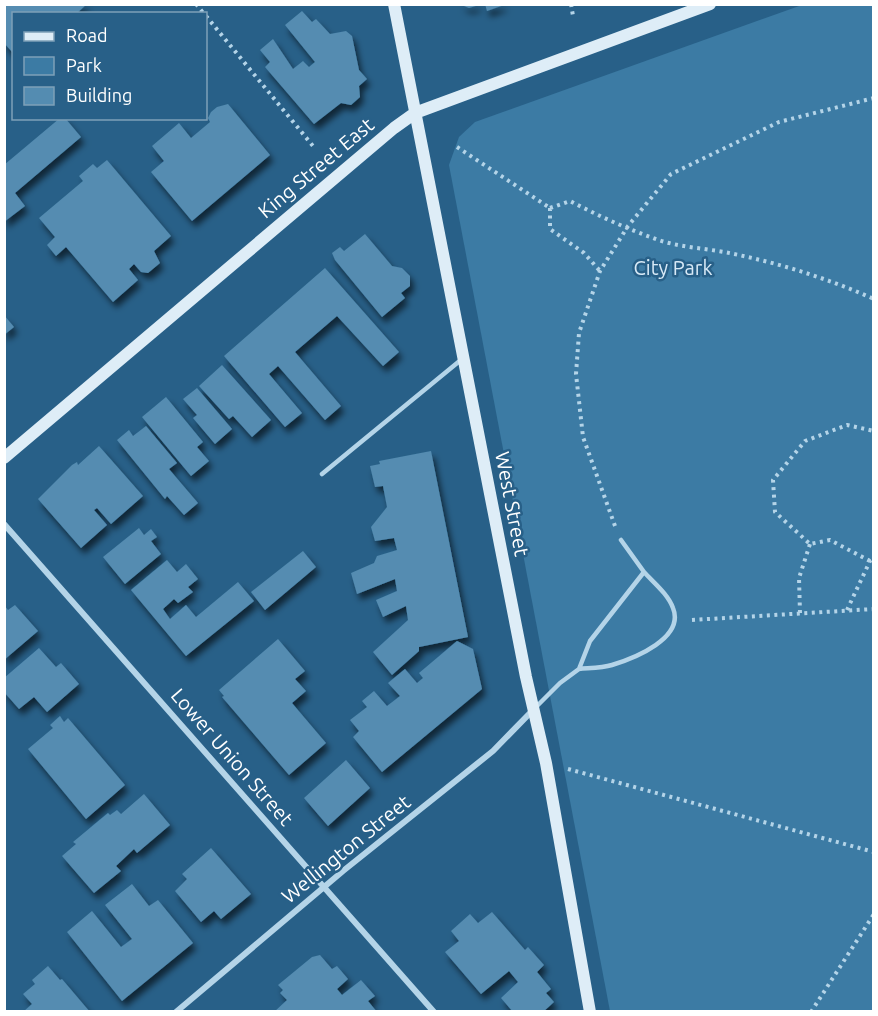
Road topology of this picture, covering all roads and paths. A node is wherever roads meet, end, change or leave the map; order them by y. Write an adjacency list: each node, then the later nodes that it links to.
1 (394, 4): 7 (street, West Street)
2 (571, 4): 4 (path)
3 (710, 4): 7 (street, King Street East)
4 (573, 16)
5 (207, 17): 8 (path)
6 (873, 98): 11 (path)
7 (415, 113): 14 (street, West Street); 16 (street, King Street East)
8 (313, 146)
9 (457, 147): 10 (path)
10 (550, 208): 11 (path); 12 (path)
11 (628, 226): 12 (path); 13 (path)
12 (600, 271): 19 (path)
13 (873, 299)
14 (464, 357): 17 (lane); 28 (street, West Street)
15 (873, 431): 20 (path)
16 (4, 458)
17 (322, 474)
18 (4, 524): 31 (street, Lower Union Street)
19 (621, 540): 22 (lane)
20 (810, 544): 21 (path); 25 (path)
21 (872, 560): 24 (path)
22 (644, 572): 26 (lane); 27 (lane)
23 (873, 609): 24 (path)
24 (847, 610): 25 (path)
25 (800, 613): 26 (path)
26 (675, 621): 27 (lane)
27 (579, 669): 28 (lane)
28 (534, 710): 31 (street, Wellington Street); 35 (street, West Street)
29 (568, 769): 30 (path)
30 (873, 852)
31 (323, 887): 33 (street, Wellington Street); 34 (street, Lower Union Street)
32 (873, 914): 36 (path)
33 (176, 1011)
34 (434, 1011)
35 (590, 1011)
36 (811, 1011)

